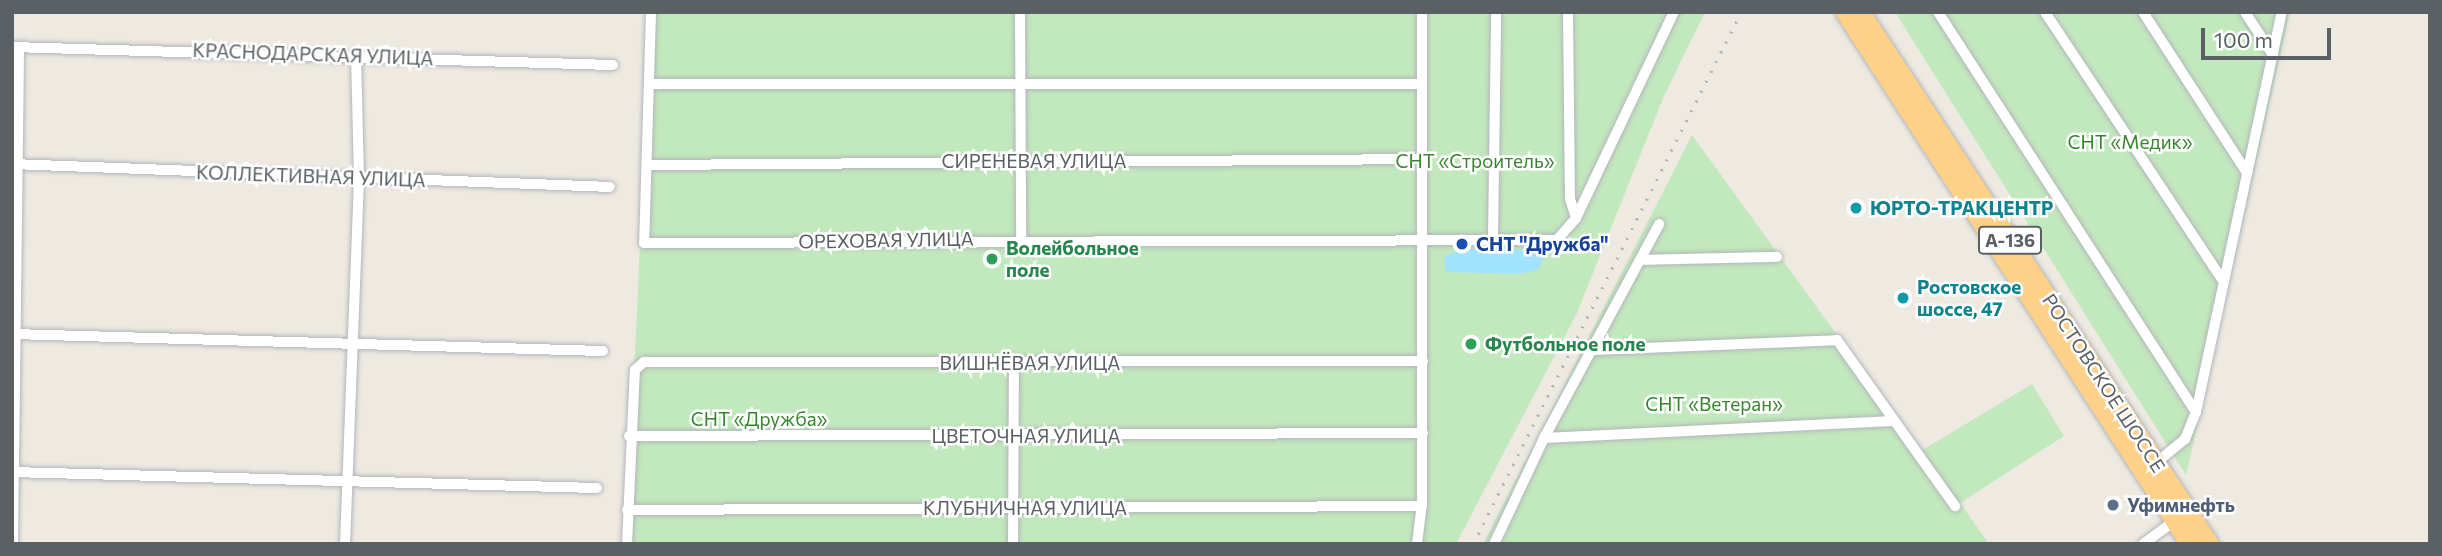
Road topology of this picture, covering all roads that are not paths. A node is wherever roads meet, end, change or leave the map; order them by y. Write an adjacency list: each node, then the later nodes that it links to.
1 (651, 12): 19 (street)
2 (1020, 12): 18 (street)
3 (1422, 12): 20 (street)
4 (1496, 12): 32 (street)
5 (1568, 12): 28 (street)
6 (1674, 12): 28 (street)
7 (1844, 12): 48 (highway, РОСТОВСКОЕ ШОССЕ / А-136)
8 (1860, 12): 48 (highway, РОСТОВСКОЕ ШОССЕ / А-136)
9 (1938, 12): 42 (street)
10 (2045, 12): 35 (street)
11 (2143, 12): 25 (street)
12 (2245, 12): 16 (street)
13 (2282, 12): 16 (street)
14 (16, 47): 15 (street, КРАСНОДАРСКАЯ УЛИЦА); 23 (street)
15 (356, 55): 17 (street, КРАСНОДАРСКАЯ УЛИЦА); 26 (street)
16 (2273, 55): 25 (street)
17 (613, 65)
18 (1020, 82): 19 (street); 20 (street); 22 (street)
19 (649, 84): 24 (street)
20 (1421, 84): 21 (street)
21 (1422, 159): 22 (street, СИРЕНЕВАЯ УЛИЦА); 31 (street)
22 (1019, 161): 24 (street, СИРЕНЕВАЯ УЛИЦА); 30 (street)
23 (14, 164): 26 (street, КОЛЛЕКТИВНАЯ УЛИЦА); 36 (street)
24 (647, 165): 30 (street, ОРЕХОВАЯ УЛИЦА)
25 (2247, 173): 35 (street)
26 (359, 178): 27 (street, КОЛЛЕКТИВНАЯ УЛИЦА); 37 (street)
27 (610, 187)
28 (1577, 218): 32 (street, ОРЕХОВАЯ УЛИЦА)
29 (1660, 224): 34 (street)
30 (1021, 238): 31 (street, ОРЕХОВАЯ УЛИЦА)
31 (1422, 238): 32 (street, ОРЕХОВАЯ УЛИЦА); 40 (street)
32 (1493, 238)
33 (1777, 257): 34 (street)
34 (1640, 260): 38 (street)
35 (2222, 279): 42 (street)
36 (15, 333): 37 (street); 49 (street)
37 (353, 343): 39 (street); 50 (street)
38 (1592, 350): 43 (street); 47 (street)
39 (603, 351)
40 (1423, 361): 41 (street, ВИШНЁВАЯ УЛИЦА); 44 (street)
41 (1014, 363): 45 (street, ВИШНЁВАЯ УЛИЦА); 46 (street)
42 (2196, 412): 48 (street)
43 (1893, 421): 47 (street); 53 (street)
44 (1423, 433): 46 (street, ЦВЕТОЧНАЯ УЛИЦА); 52 (street)
45 (629, 436): 46 (street, ЦВЕТОЧНАЯ УЛИЦА); 55 (street)
46 (1013, 437): 54 (street)
47 (1544, 438): 62 (street)
48 (2150, 467): 56 (highway, РОСТОВСКОЕ ШОССЕ / А-136)
49 (12, 472): 50 (street); 57 (street)
50 (346, 482): 51 (street); 58 (street)
51 (597, 488)
52 (1422, 506): 54 (street, КЛУБНИЧНАЯ УЛИЦА); 61 (street)
53 (1955, 506)
54 (1013, 508): 55 (street, КЛУБНИЧНАЯ УЛИЦА); 60 (street)
55 (627, 510): 59 (street)
56 (2181, 516): 63 (street); 64 (highway, РОСТОВСКОЕ ШОССЕ / А-136); 65 (highway, РОСТОВСКОЕ ШОССЕ / А-136)
57 (13, 544)
58 (345, 544)
59 (627, 544)
60 (1013, 544)
61 (1417, 544)
62 (1494, 544)
63 (2143, 544)
64 (2190, 544)
65 (2209, 544)

